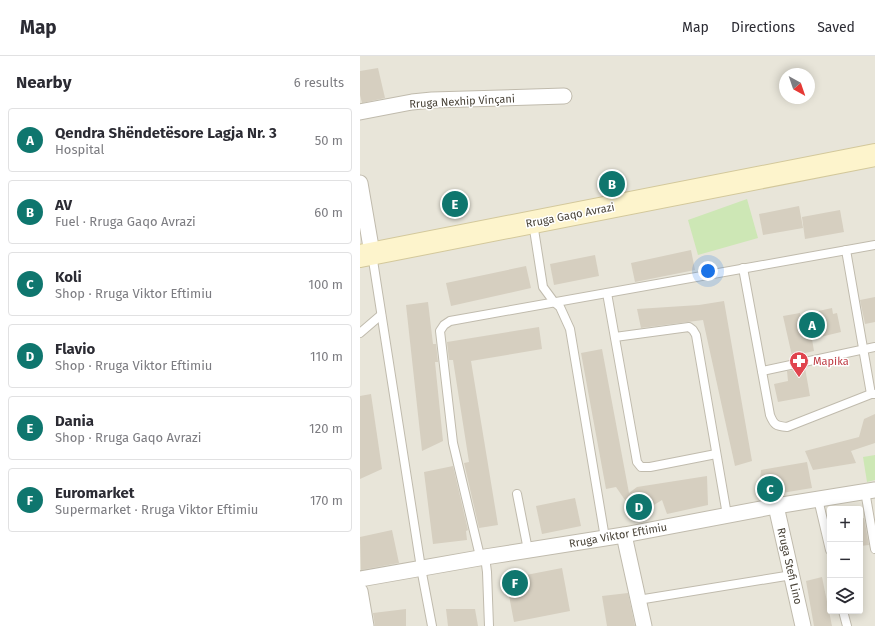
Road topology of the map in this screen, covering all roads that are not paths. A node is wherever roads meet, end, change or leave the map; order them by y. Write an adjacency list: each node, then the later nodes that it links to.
1 (564, 96): 2 (street, Rruga Nexhip Vinçani)
2 (360, 112)
3 (875, 155): 5 (main road, Rruga Gaqo Avrazi)
4 (360, 182): 8 (street)
5 (533, 222): 8 (main road, Rruga Gaqo Avrazi); 11 (lane)
6 (875, 245): 7 (lane)
7 (846, 250): 9 (lane); 16 (lane)
8 (366, 254): 12 (lane)
9 (743, 268): 10 (lane); 17 (lane)
10 (607, 293): 11 (lane); 14 (lane)
11 (554, 302): 26 (lane); 30 (lane)
12 (381, 315): 13 (lane); 31 (lane)
13 (360, 333)
14 (615, 337): 19 (lane); 19 (lane)
15 (875, 347): 16 (lane)
16 (864, 350): 17 (lane); 18 (lane)
17 (762, 371): 18 (lane)
18 (873, 394)
19 (716, 454): 24 (lane)
20 (870, 491): 22 (street, Rruga Viktor Eftimiu); 28 (lane)
21 (517, 494): 29 (lane)
22 (818, 499): 23 (street, Rruga Viktor Eftimiu); 27 (lane)
23 (776, 506): 24 (street, Rruga Viktor Eftimiu); 32 (street, Rruga Stefi Lino)
24 (727, 515): 25 (street, Rruga Viktor Eftimiu)
25 (624, 535): 26 (street, Rruga Viktor Eftimiu); 35 (street)
26 (604, 538): 29 (street, Rruga Viktor Eftimiu)
27 (828, 542)
28 (875, 549)
29 (528, 550): 30 (street, Rruga Viktor Eftimiu)
30 (485, 557): 31 (street, Rruga Viktor Eftimiu); 39 (lane)
31 (421, 568): 33 (street, Rruga Viktor Eftimiu); 38 (lane)
32 (792, 575): 35 (lane); 41 (street, Rruga Stefi Lino)
33 (360, 579)
34 (360, 591): 37 (street)
35 (638, 600): 40 (street)
36 (844, 614): 42 (lane)
37 (366, 626)
38 (432, 626)
39 (488, 626)
40 (644, 626)
41 (803, 626)
42 (847, 626)

